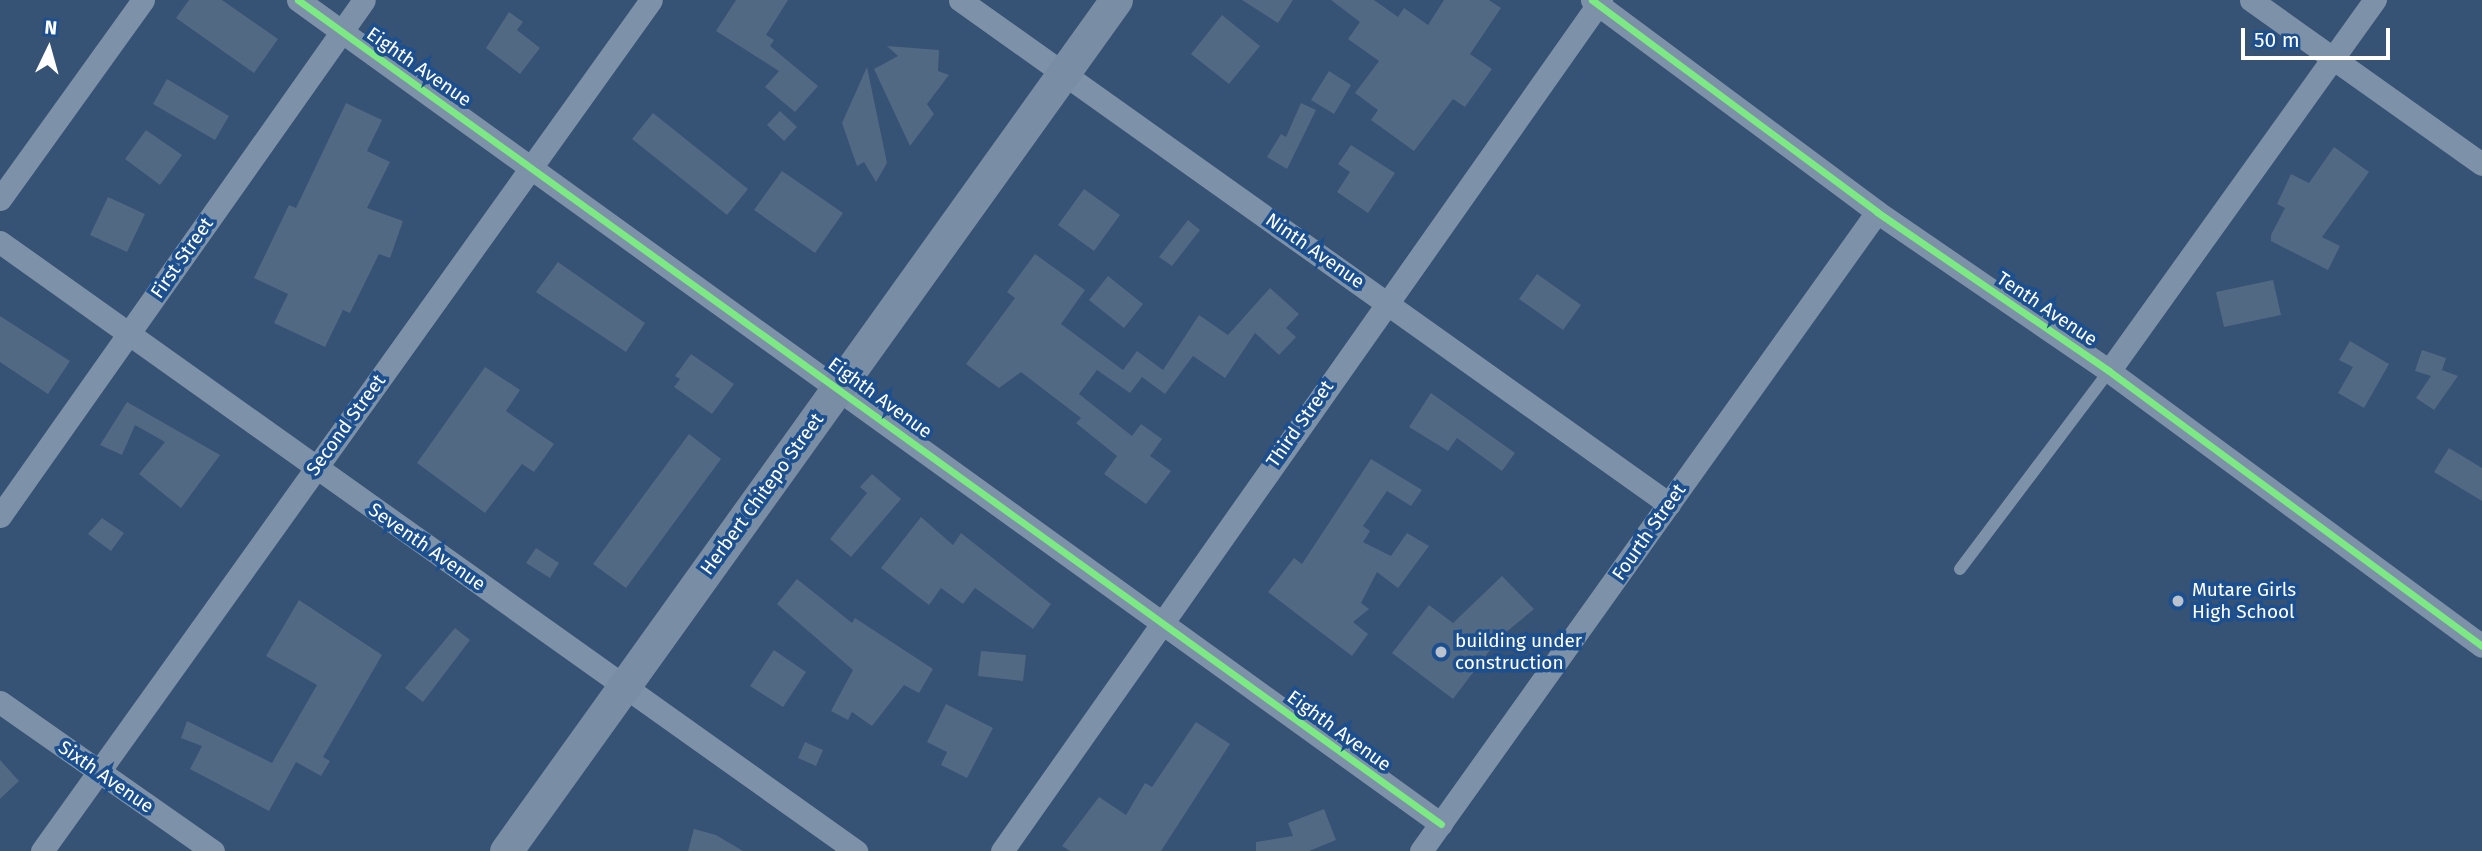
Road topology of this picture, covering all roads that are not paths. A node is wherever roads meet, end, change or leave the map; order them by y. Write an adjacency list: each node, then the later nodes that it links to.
1 (143, 0): 15 (street)
2 (298, 0): 10 (street, Eighth Avenue)
3 (364, 0): 10 (street, First Street)
4 (651, 0): 14 (street, Second Street)
5 (960, 0): 12 (street, Ninth Avenue)
6 (1116, 0): 12 (main road, Herbert Chitepo Street)
7 (2251, 0): 11 (street)
8 (2375, 0): 11 (street)
9 (1597, 2): 16 (street, Tenth Avenue); 18 (street, Third Street)
10 (342, 32): 14 (street, Eighth Avenue); 19 (street, First Street)
11 (2333, 58): 13 (street); 20 (street)
12 (1064, 72): 18 (street, Ninth Avenue); 21 (main road, Herbert Chitepo Street)
13 (2482, 164)
14 (535, 167): 21 (street, Eighth Avenue); 22 (street, Second Street)
15 (0, 199)
16 (1877, 212): 20 (street, Tenth Avenue); 23 (street, Fourth Street)
17 (0, 242): 19 (street, Seventh Avenue)
18 (1386, 302): 23 (street, Ninth Avenue); 26 (street, Third Street)
19 (129, 334): 22 (street, Seventh Avenue); 24 (street, First Street)
20 (2109, 371): 25 (lane); 27 (street, Tenth Avenue)
21 (838, 387): 26 (street, Eighth Avenue); 28 (main road, Herbert Chitepo Street)
22 (314, 467): 28 (street, Seventh Avenue); 30 (street, Second Street)
23 (1669, 504): 31 (street, Fourth Street)
24 (0, 516)
25 (1960, 569)
26 (1160, 621): 31 (street, Eighth Avenue); 36 (street, Third Street)
27 (2482, 646)
28 (624, 686): 34 (main road, Herbert Chitepo Street); 35 (street, Seventh Avenue)
29 (0, 702): 30 (street, Sixth Avenue)
30 (98, 772): 32 (street, Second Street); 33 (street, Sixth Avenue)
31 (1441, 824): 37 (street, Fourth Street)
32 (42, 851)
33 (212, 851)
34 (506, 851)
35 (856, 851)
36 (1002, 851)
37 (1421, 851)

